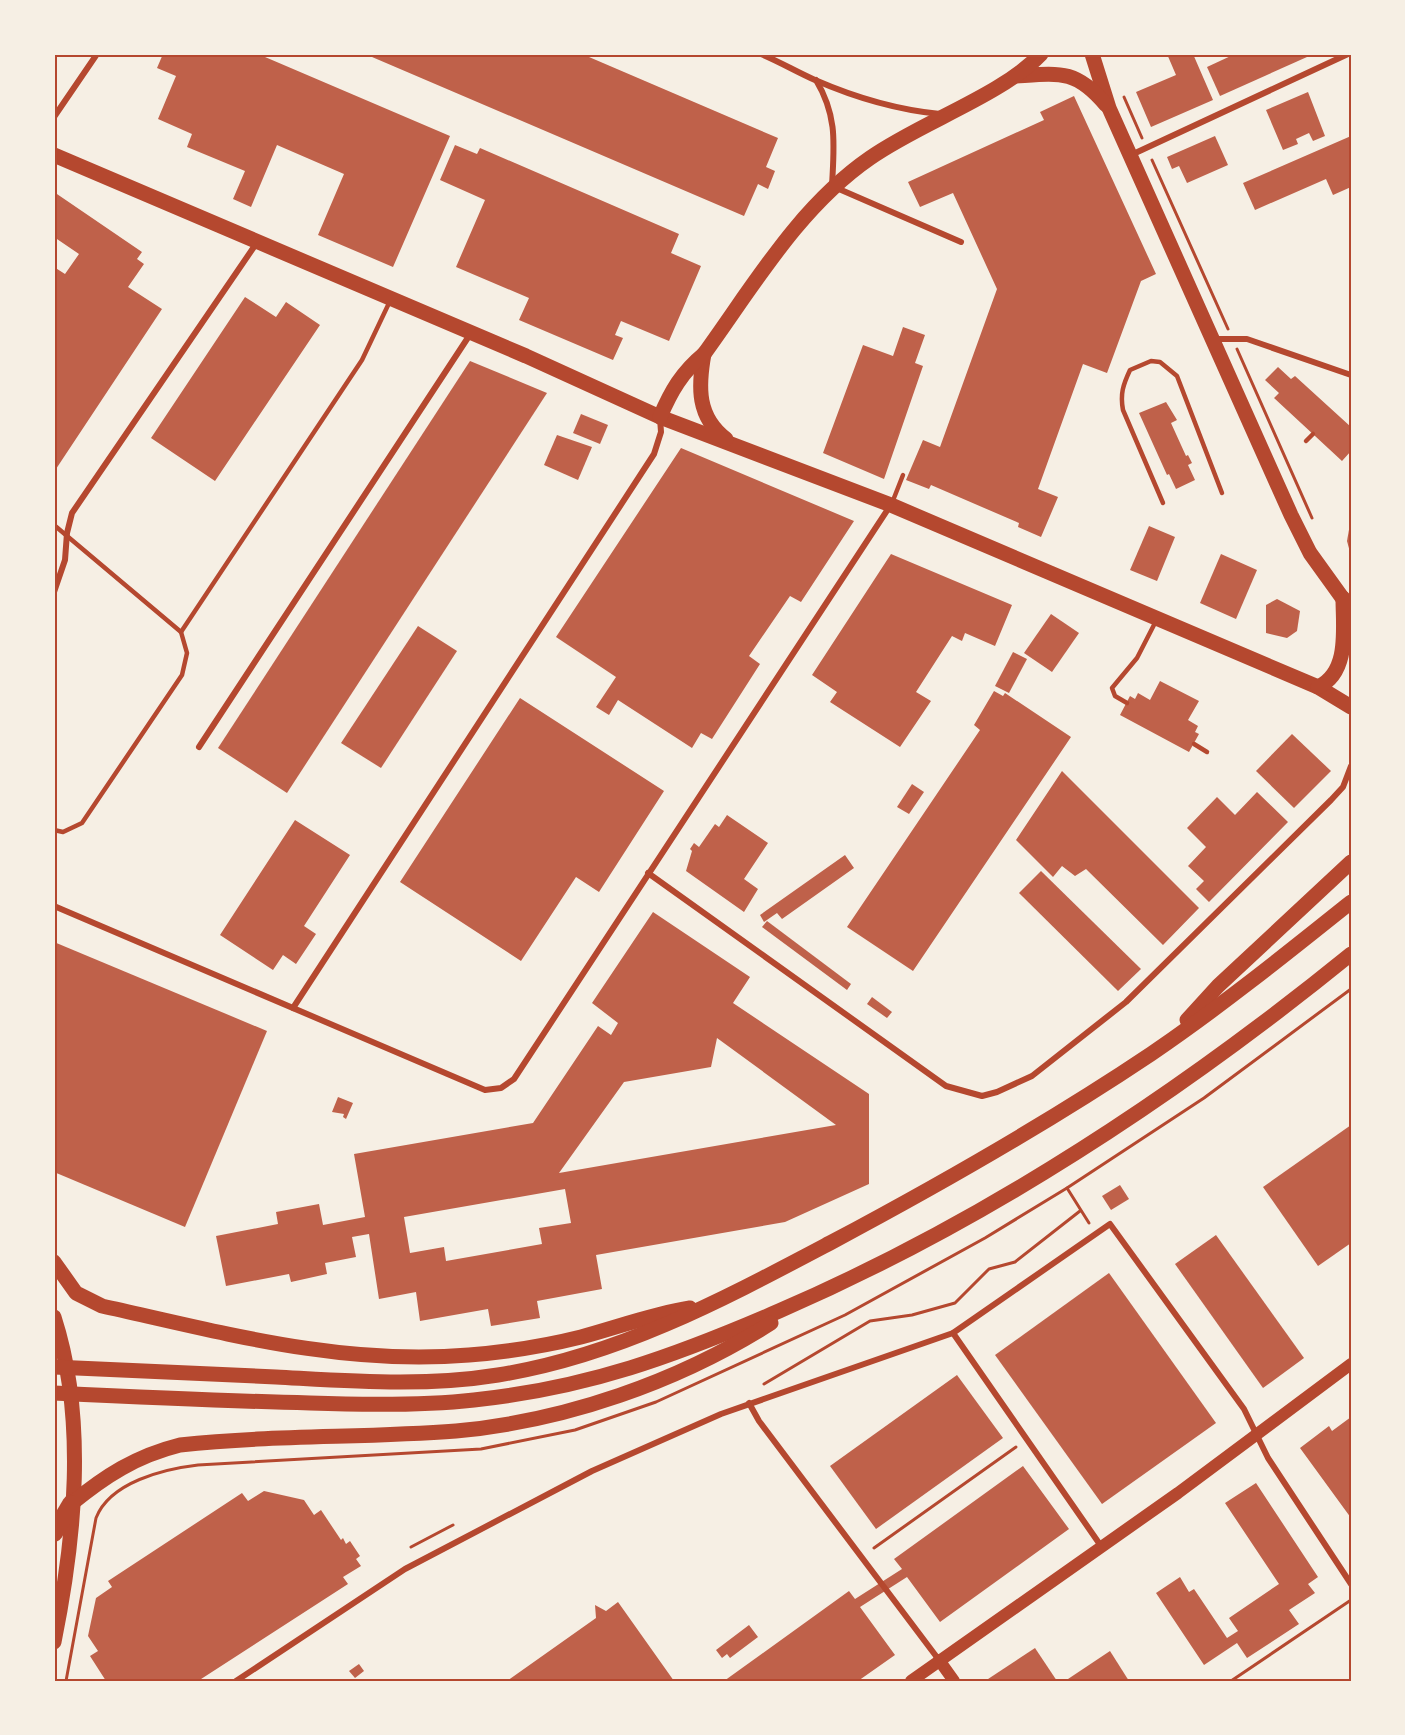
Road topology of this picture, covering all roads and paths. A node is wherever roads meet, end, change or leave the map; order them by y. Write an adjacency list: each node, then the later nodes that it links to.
1 (97, 54): 11 (street)
2 (761, 54): 7 (street)
3 (1041, 54): 6 (main road)
4 (1092, 54): 9 (main road)
5 (1348, 54): 12 (street)
6 (1016, 76): 9 (main road); 10 (main road)
7 (816, 80): 10 (street); 15 (street)
8 (1123, 96): 12 (path)
9 (1109, 108): 14 (main road)
10 (944, 114): 15 (main road)
11 (54, 117)
12 (1146, 148): 14 (street); 20 (path)
13 (54, 155): 16 (main road)
14 (1130, 155): 21 (main road)
15 (832, 186): 17 (street); 22 (main road)
16 (258, 241): 18 (main road); 34 (street)
17 (961, 242)
18 (391, 298): 19 (main road); 38 (lane)
19 (471, 333): 24 (main road); 43 (street)
20 (1232, 338): 21 (street); 23 (street); 32 (path)
21 (1212, 339): 36 (main road)
22 (704, 354): 24 (main road); 27 (main road)
23 (1351, 375)
24 (660, 417): 27 (main road); 52 (street)
25 (1313, 434): 26 (lane)
26 (1306, 441)
27 (736, 446): 31 (main road)
28 (903, 475): 31 (lane)
29 (1222, 493): 30 (lane)
30 (1163, 503)
31 (891, 505): 37 (main road); 48 (street)
32 (1314, 522)
33 (54, 525): 34 (lane)
34 (67, 533): 35 (street); 38 (lane)
35 (54, 592)
36 (1347, 604): 39 (main road)
37 (1158, 618): 39 (main road); 40 (lane)
38 (181, 632): 46 (lane)
39 (1318, 687): 41 (main road)
40 (1127, 703)
41 (1351, 707)
42 (1194, 744): 44 (lane)
43 (199, 747)
44 (1207, 752)
45 (1351, 766): 48 (street)
46 (54, 830)
47 (1351, 862): 53 (main road)
48 (648, 873): 52 (street)
49 (1351, 902): 53 (main road)
50 (54, 906): 52 (street)
51 (1351, 954): 58 (main road)
52 (293, 1008)
53 (1165, 1044): 59 (main road)
54 (1067, 1188): 55 (path)
55 (1080, 1211): 56 (path); 64 (path)
56 (1089, 1223)
57 (54, 1262): 59 (main road)
58 (809, 1298): 65 (main road); 69 (main road)
59 (711, 1304): 63 (main road)
60 (54, 1317): 69 (main road)
61 (953, 1333): 66 (street); 67 (street); 72 (street)
62 (1351, 1364): 67 (main road)
63 (54, 1367)
64 (764, 1384)
65 (54, 1393)
66 (749, 1403): 78 (street); 79 (street)
67 (1256, 1436): 72 (main road); 75 (street)
68 (1016, 1447): 74 (path)
69 (71, 1504): 71 (highway); 77 (main road)
70 (453, 1525): 73 (path)
71 (54, 1533)
72 (1101, 1546): 78 (main road)
73 (411, 1547)
74 (874, 1548)
75 (1350, 1581)
76 (1351, 1600): 82 (path)
77 (54, 1642)
78 (939, 1660): 80 (main road); 81 (main road)
79 (236, 1681)
80 (910, 1681)
81 (954, 1681)
82 (1231, 1681)

